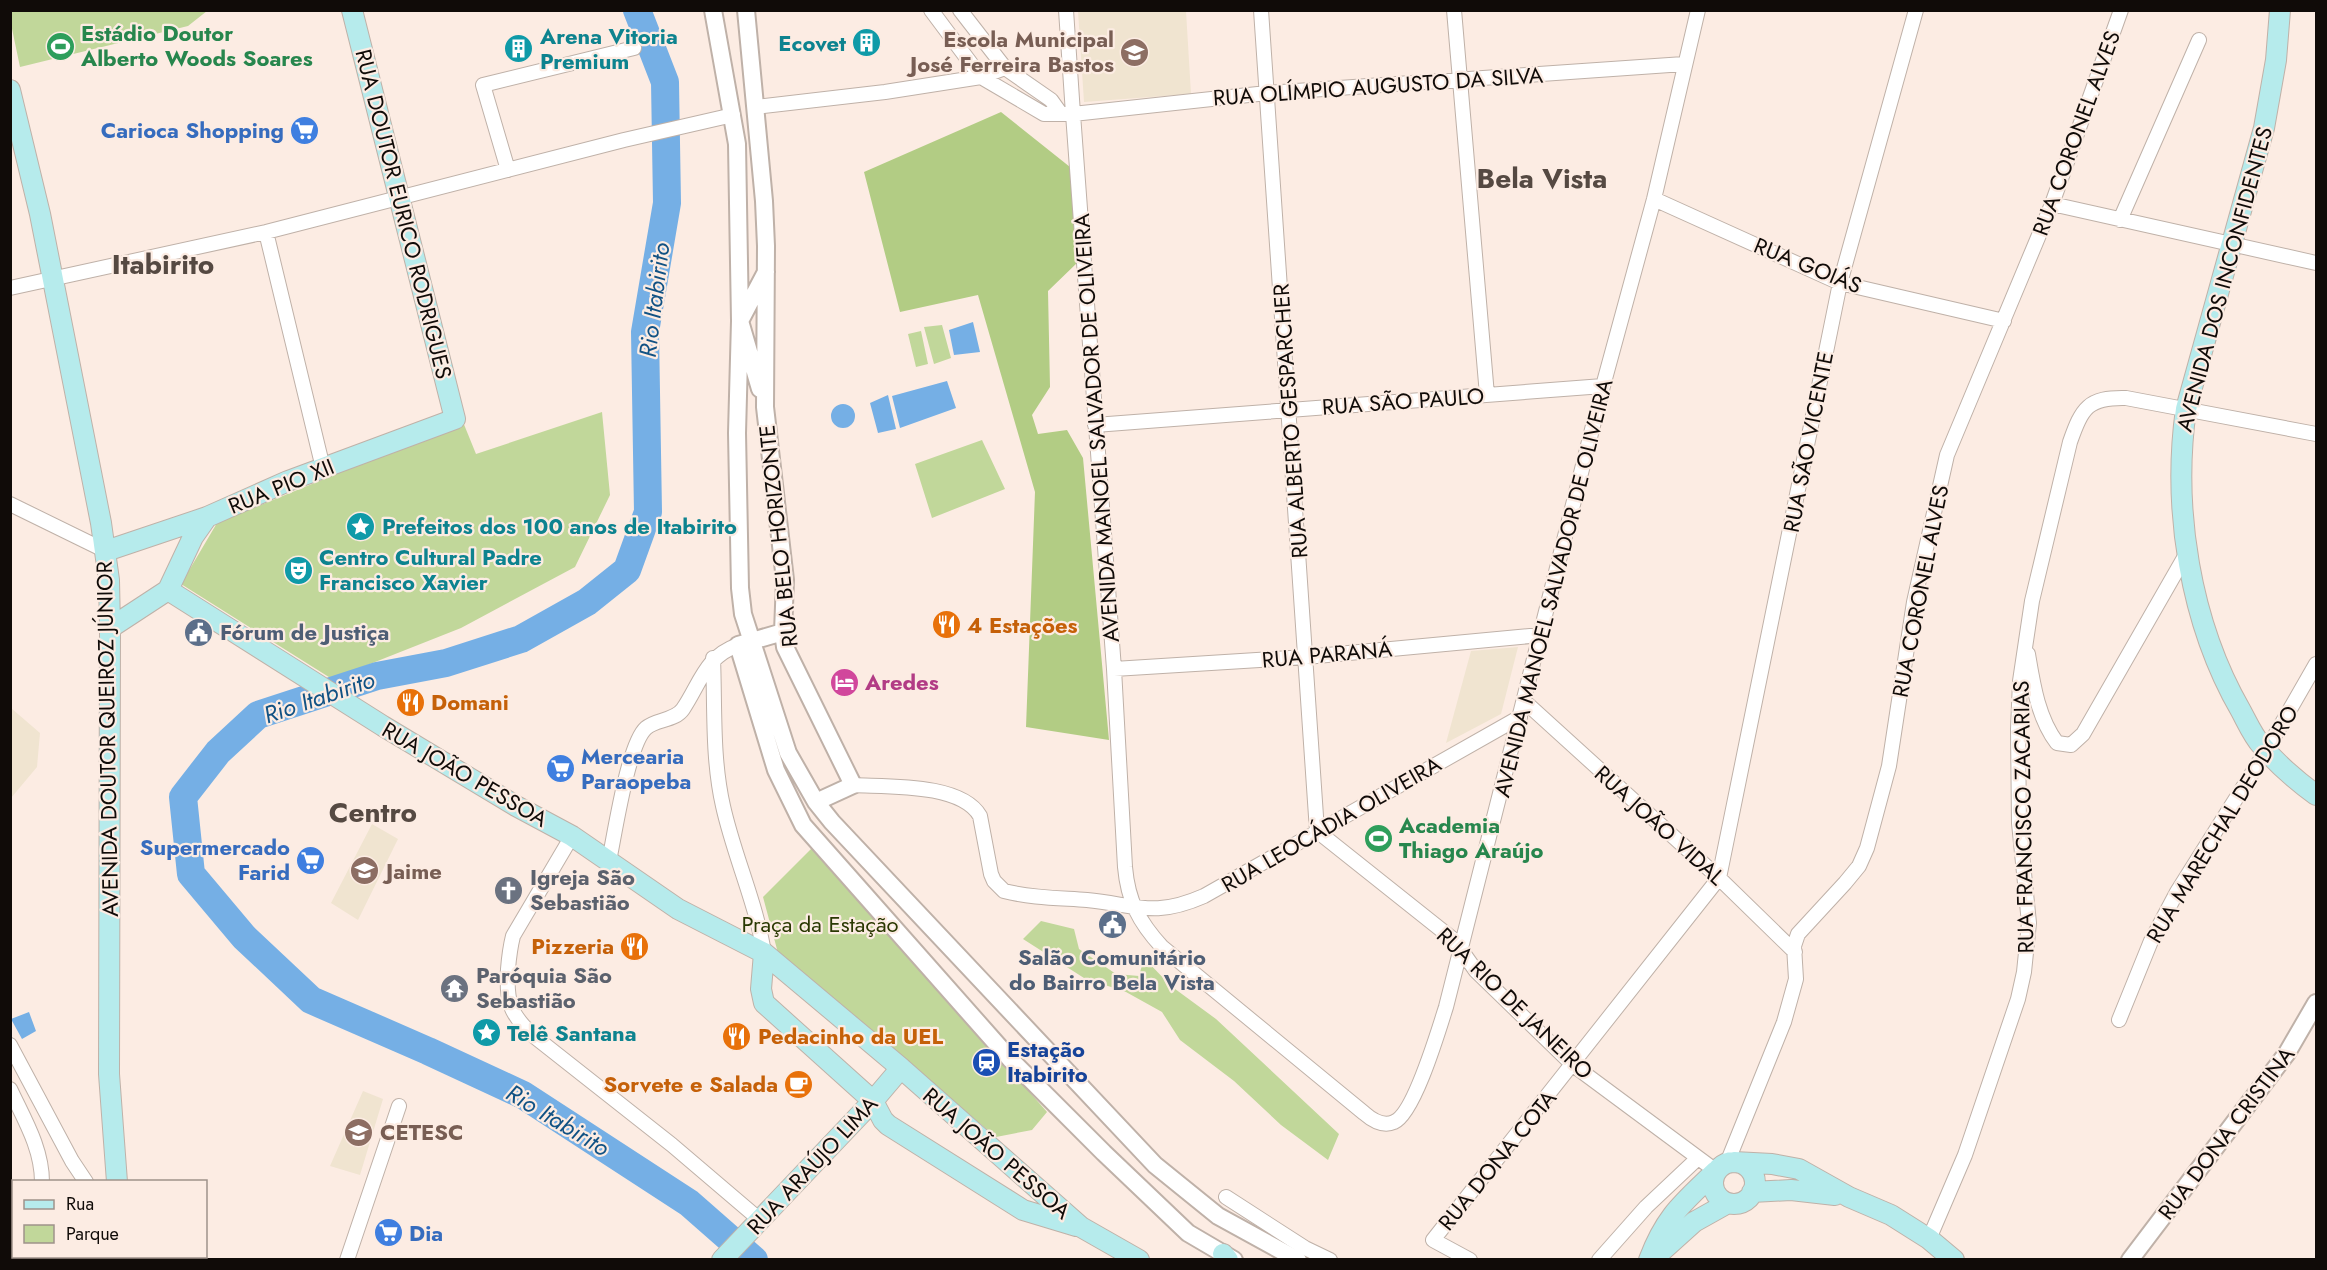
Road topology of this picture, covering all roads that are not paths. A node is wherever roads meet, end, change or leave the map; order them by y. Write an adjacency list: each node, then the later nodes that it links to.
1 (352, 10): 25 (main road, RUA DOUTOR EURICO RODRIGUES)
2 (713, 10): 23 (street)
3 (747, 10): 21 (street, RUA BELO HORIZONTE)
4 (931, 10): 17 (street)
5 (960, 10): 16 (street)
6 (1066, 10): 22 (street, AVENIDA MANOEL SALVADOR DE OLIVEIRA)
7 (1261, 10): 20 (street, RUA ALBERTO GESPARCHER)
8 (1454, 10): 18 (street)
9 (1698, 10): 15 (street, AVENIDA MANOEL SALVADOR DE OLIVEIRA)
10 (1916, 10): 34 (street, RUA SÃO VICENTE)
11 (2121, 10): 27 (street, RUA CORONEL ALVES)
12 (2280, 10): 30 (main road, AVENIDA DOS INCONFIDENTES)
13 (2199, 40): 28 (street)
14 (634, 48): 24 (street)
15 (1684, 64): 18 (street, RUA OLÍMPIO AUGUSTO DA SILVA); 26 (street, AVENIDA MANOEL SALVADOR DE OLIVEIRA)
16 (1005, 68): 17 (street); 22 (street)
17 (981, 76): 21 (street); 22 (street)
18 (1458, 79): 20 (street, RUA OLÍMPIO AUGUSTO DA SILVA); 39 (street)
19 (10, 90): 33 (main road, AVENIDA DOUTOR QUEIROZ JÚNIOR)
20 (1267, 93): 22 (street, RUA OLÍMPIO AUGUSTO DA SILVA); 42 (street, RUA ALBERTO GESPARCHER)
21 (756, 107): 32 (street, RUA BELO HORIZONTE)
22 (1067, 114): 44 (street, AVENIDA MANOEL SALVADOR DE OLIVEIRA)
23 (734, 115): 24 (street); 36 (street)
24 (508, 170): 25 (street)
25 (400, 197): 29 (street); 43 (main road, RUA DOUTOR EURICO RODRIGUES)
26 (1654, 199): 34 (street, RUA GOIÁS); 38 (street, AVENIDA MANOEL SALVADOR DE OLIVEIRA)
27 (2052, 204): 28 (street); 37 (street, RUA CORONEL ALVES)
28 (2120, 220): 30 (street)
29 (266, 232): 33 (street); 46 (street)
30 (2231, 244): 31 (street); 41 (main road, AVENIDA DOS INCONFIDENTES)
31 (2316, 263)
32 (766, 272): 36 (street, RUA BELO HORIZONTE); 40 (street, RUA BELO HORIZONTE)
33 (52, 278): 35 (street); 49 (main road, AVENIDA DOUTOR QUEIROZ JÚNIOR)
34 (1840, 283): 37 (street, RUA GOIÁS); 70 (street, RUA SÃO VICENTE)
35 (10, 288)
36 (740, 321): 40 (street); 56 (street, RUA BELO HORIZONTE)
37 (2004, 321): 73 (street, RUA CORONEL ALVES)
38 (1603, 386): 39 (street, RUA SÃO PAULO); 54 (street, AVENIDA MANOEL SALVADOR DE OLIVEIRA)
39 (1487, 395): 42 (street, RUA SÃO PAULO)
40 (765, 407): 53 (street, RUA BELO HORIZONTE)
41 (2186, 409): 45 (street, RUA FRANCISCO ZACARIAS); 50 (main road, AVENIDA DOS INCONFIDENTES); 55 (street, RUA FRANCISCO ZACARIAS)
42 (1290, 410): 44 (street, RUA SÃO PAULO); 57 (street, RUA ALBERTO GESPARCHER)
43 (455, 419): 46 (main road, RUA PIO XII)
44 (1095, 424): 60 (street, AVENIDA MANOEL SALVADOR DE OLIVEIRA)
45 (2316, 434)
46 (323, 468): 48 (main road, RUA PIO XII)
47 (10, 504): 49 (street)
48 (207, 517): 49 (main road, RUA PIO XII); 51 (main road)
49 (106, 551): 52 (main road, AVENIDA DOUTOR QUEIROZ JÚNIOR)
50 (2188, 551): 55 (street); 63 (main road, AVENIDA DOS INCONFIDENTES)
51 (168, 590): 52 (main road); 68 (main road, RUA JOÃO PESSOA)
52 (110, 627): 87 (main road, AVENIDA DOUTOR QUEIROZ JÚNIOR)
53 (783, 632): 56 (street); 64 (street, RUA BELO HORIZONTE)
54 (1540, 635): 57 (street, RUA PARANÁ); 61 (street, AVENIDA MANOEL SALVADOR DE OLIVEIRA)
55 (2025, 637): 94 (street, RUA FRANCISCO ZACARIAS)
56 (744, 644): 58 (street); 66 (street); 95 (street)
57 (1306, 657): 60 (street, RUA PARANÁ); 67 (street, RUA ALBERTO GESPARCHER)
58 (713, 658): 69 (street); 74 (street)
59 (2316, 664): 63 (street, RUA MARECHAL DEODORO)
60 (1114, 669): 71 (street, AVENIDA MANOEL SALVADOR DE OLIVEIRA)
61 (1524, 701): 62 (street, AVENIDA MANOEL SALVADOR DE OLIVEIRA); 70 (street, RUA JOÃO VIDAL)
62 (1520, 717): 67 (street, RUA LEOCÁDIA OLIVEIRA); 72 (street, AVENIDA MANOEL SALVADOR DE OLIVEIRA)
63 (2266, 750): 65 (main road, AVENIDA DOS INCONFIDENTES); 76 (street, RUA MARECHAL DEODORO)
64 (853, 785): 66 (street); 71 (street)
65 (2316, 795)
66 (816, 802): 99 (street)
67 (1317, 831): 71 (street, RUA LEOCÁDIA OLIVEIRA); 72 (street, RUA RIO DE JANEIRO)
68 (572, 836): 69 (main road, RUA JOÃO PESSOA); 92 (street)
69 (609, 861): 74 (main road, RUA JOÃO PESSOA)
70 (1719, 879): 73 (street, RUA JOÃO VIDAL); 78 (street, RUA DONA COTA)
71 (1134, 908): 72 (street, AVENIDA MANOEL SALVADOR DE OLIVEIRA)
72 (1462, 951): 78 (street, RUA RIO DE JANEIRO)
73 (1795, 952): 84 (street, RUA CORONEL ALVES)
74 (764, 953): 79 (main road, RUA JOÃO PESSOA); 81 (main road, RUA JOÃO PESSOA)
75 (2316, 1003): 105 (street, RUA DONA CRISTINA)
76 (2119, 1020)
77 (10, 1045): 86 (street)
78 (1573, 1065): 83 (street, RUA RIO DE JANEIRO); 101 (street, RUA DONA COTA)
79 (901, 1068): 81 (main road, RUA ARAÚJO LIMA); 93 (main road, RUA JOÃO PESSOA)
80 (10, 1089): 85 (street)
81 (873, 1101): 92 (main road, RUA ARAÚJO LIMA); 93 (main road, RUA JOÃO PESSOA)
82 (399, 1106): 96 (street)
83 (1698, 1158): 84 (street, RUA RIO DE JANEIRO); 102 (street)
84 (1726, 1166): 88 (main road); 90 (main road); 91 (main road); 103 (main road)
85 (42, 1180)
86 (85, 1180)
87 (117, 1180)
88 (1752, 1192): 90 (main road); 91 (main road)
89 (1226, 1197): 100 (street)
90 (1849, 1197): 94 (main road)
91 (1728, 1203): 103 (main road)
92 (756, 1225): 97 (main road, RUA ARAÚJO LIMA)
93 (1081, 1227): 98 (main road)
94 (1929, 1239): 104 (main road)
95 (1228, 1258)
96 (347, 1260)
97 (722, 1260)
98 (1138, 1260)
99 (1298, 1260)
100 (1330, 1260)
101 (1470, 1260)
102 (1599, 1260)
103 (1650, 1260)
104 (1954, 1260)
105 (2130, 1260)

